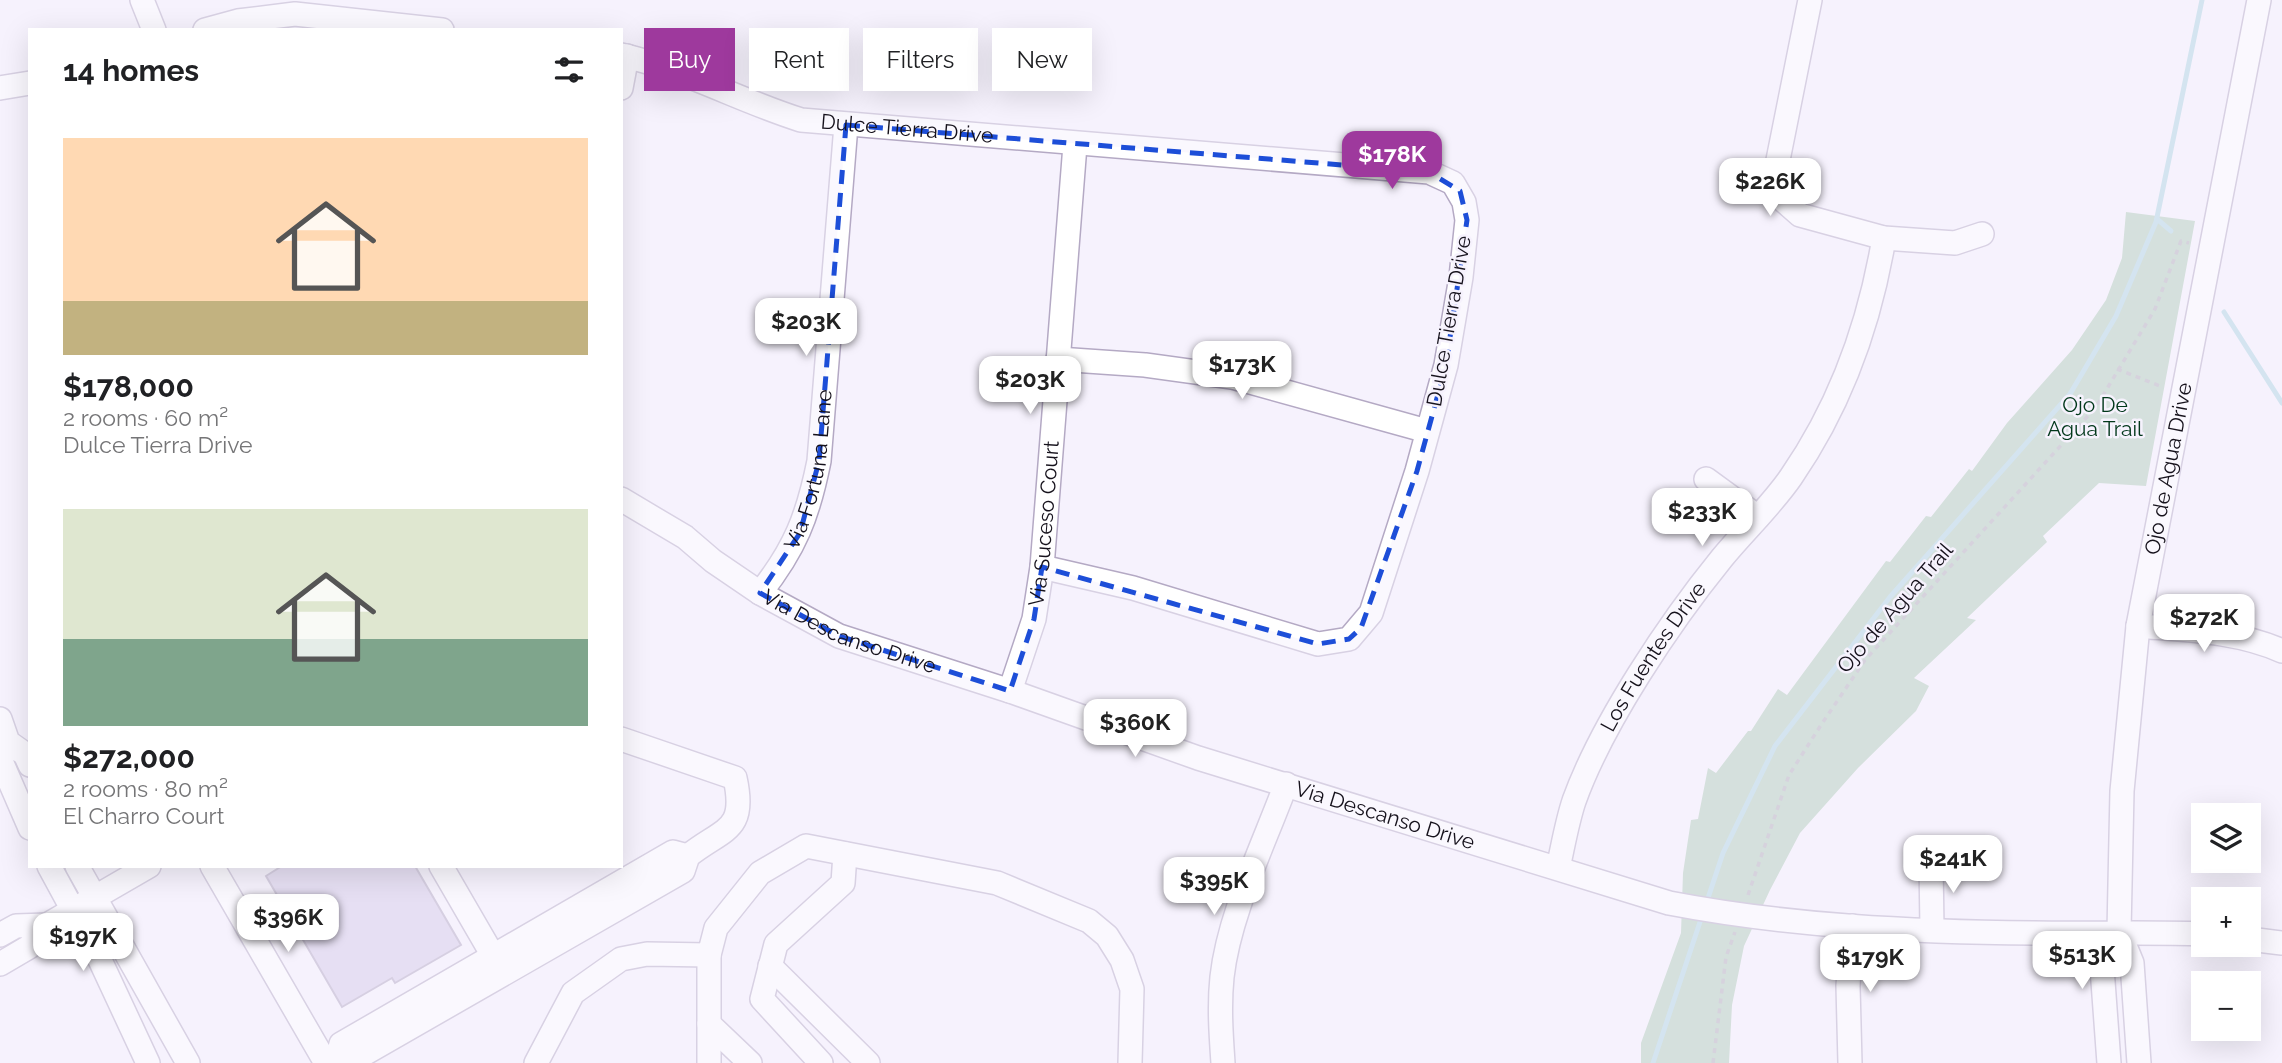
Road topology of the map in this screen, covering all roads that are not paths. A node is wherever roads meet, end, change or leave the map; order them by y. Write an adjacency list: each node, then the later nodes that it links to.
1 (142, 0): 5 (street)
2 (1810, 0): 14 (street)
3 (2259, 0): 22 (street, Ojo de Agua Drive)
4 (371, 10): 6 (street); 7 (street)
5 (153, 28)
6 (212, 28)
7 (435, 28)
8 (624, 55): 11 (street, Dulce Tierra Drive)
9 (28, 83): 10 (street)
10 (0, 88)
11 (846, 125): 12 (street, Dulce Tierra Drive); 21 (street, Via Fortuna Lane)
12 (1075, 145): 15 (street, Via Suceso Court); 16 (street, Dulce Tierra Drive)
13 (1982, 234): 14 (street)
14 (1884, 238): 19 (street, Los Fuentes Drive)
15 (1058, 359): 16 (street); 20 (street, Via Suceso Court)
16 (1427, 431): 20 (street, Dulce Tierra Drive)
17 (1706, 479): 19 (street)
18 (623, 500): 21 (street, Via Descanso Drive)
19 (1758, 517): 39 (street, Los Fuentes Drive)
20 (1042, 567): 24 (street, Via Suceso Court)
21 (760, 593): 24 (street, Via Descanso Drive)
22 (2138, 625): 23 (street); 48 (street, Ojo de Agua Drive)
23 (2282, 651)
24 (1010, 691): 29 (street, Via Descanso Drive)
25 (0, 719): 27 (street)
26 (623, 740): 32 (street)
27 (8, 742): 28 (street); 30 (street)
28 (28, 761)
29 (1286, 784): 39 (street, Via Descanso Drive); 68 (street)
30 (28, 823)
31 (845, 854): 55 (street); 57 (street); 67 (street)
32 (688, 856): 40 (street); 42 (street)
33 (1931, 862): 47 (street)
34 (50, 868): 43 (street)
35 (78, 868): 41 (street)
36 (146, 868): 41 (street)
37 (213, 868): 59 (street)
38 (442, 868): 54 (street)
39 (1558, 868): 45 (street, Via Descanso Drive)
40 (609, 887): 42 (street); 46 (street)
41 (94, 898): 43 (street); 61 (street)
42 (623, 906): 53 (street)
43 (73, 910): 44 (street); 60 (street)
44 (47, 925): 50 (street); 56 (street)
45 (1852, 926): 47 (street, Via Descanso Drive); 69 (street)
46 (539, 927): 53 (street); 54 (street)
47 (1932, 929): 48 (street, Via Descanso Drive)
48 (2119, 931): 49 (street, Via Descanso Drive); 70 (street, Ojo de Agua Drive); 71 (street)
49 (2191, 934)
50 (0, 935)
51 (2261, 940): 52 (street)
52 (2282, 943)
53 (552, 948): 59 (street)
54 (492, 954): 59 (street)
55 (709, 955): 58 (street); 62 (street)
56 (0, 964)
57 (770, 966): 65 (street); 66 (street)
58 (709, 1024): 63 (street); 64 (street)
59 (332, 1062)
60 (148, 1063)
61 (188, 1063)
62 (536, 1063)
63 (709, 1063)
64 (750, 1063)
65 (821, 1063)
66 (868, 1063)
67 (1130, 1063)
68 (1223, 1063)
69 (1850, 1063)
70 (2109, 1063)
71 (2138, 1063)

